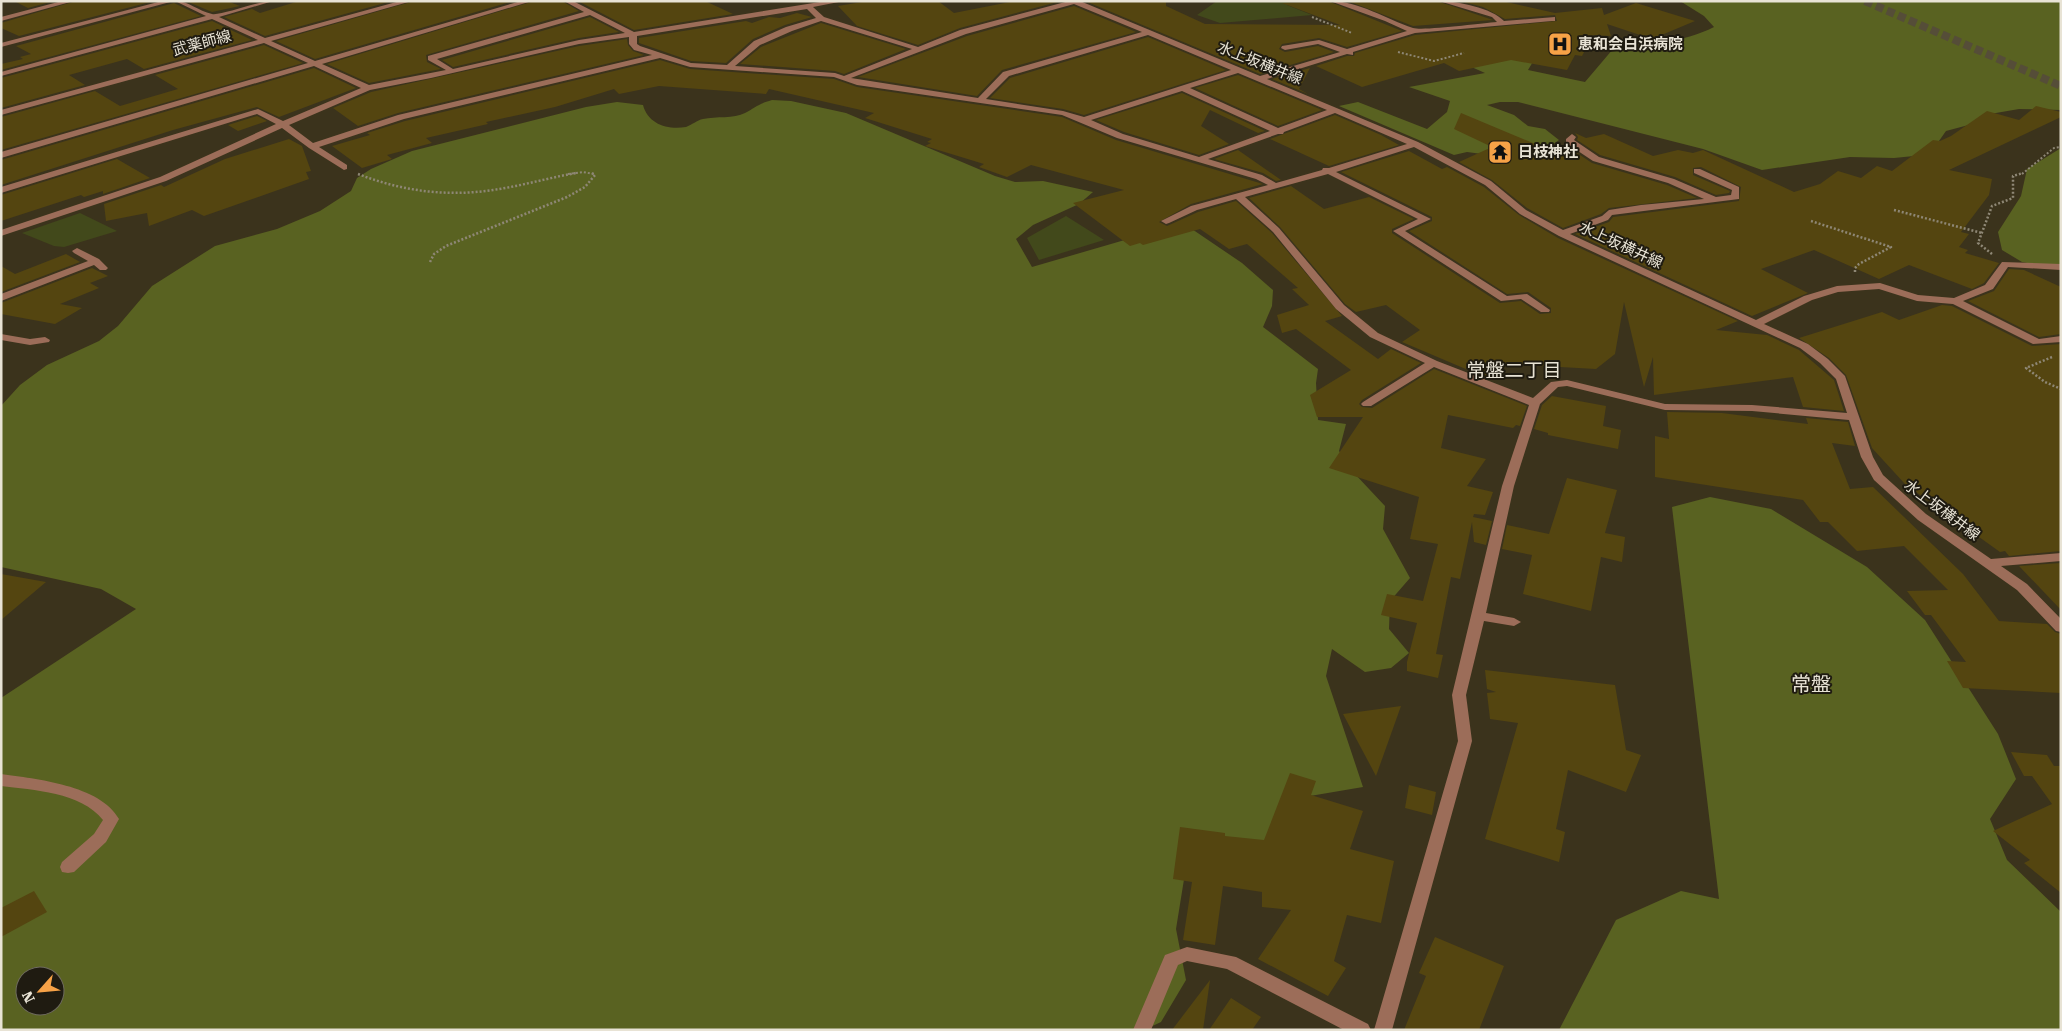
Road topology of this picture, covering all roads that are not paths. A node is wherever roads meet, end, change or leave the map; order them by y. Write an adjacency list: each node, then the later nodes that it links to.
1 (71, 1): 17 (street)
2 (171, 1): 24 (street)
3 (178, 1): 15 (street)
4 (270, 1): 15 (street)
5 (410, 1): 23 (street, 武薬師線)
6 (529, 1): 29 (street)
7 (567, 1): 14 (street)
8 (842, 1): 13 (street)
9 (1334, 1): 20 (street)
10 (1442, 1): 12 (street)
11 (1073, 2): 21 (street, 水上坂横井線); 26 (street)
12 (1466, 3): 19 (street)
13 (808, 6): 16 (street); 22 (street)
14 (590, 13): 22 (street); 32 (street)
15 (214, 17): 23 (street); 33 (street)
16 (821, 19): 26 (street); 30 (street)
17 (1, 20)
18 (1552, 20): 19 (street)
19 (1503, 24): 20 (street)
20 (1414, 31): 27 (street)
21 (1148, 33): 31 (street, 水上坂横井線); 38 (street)
22 (633, 34): 28 (street); 32 (street)
23 (267, 40): 29 (street); 40 (street, 武薬師線)
24 (1, 45)
25 (1285, 48): 27 (street)
26 (918, 49): 34 (street)
27 (1350, 53): 35 (street)
28 (658, 56): 30 (street); 46 (street)
29 (315, 62): 36 (street); 47 (street)
30 (728, 68): 34 (street)
31 (1238, 70): 35 (street, 水上坂横井線); 37 (street)
32 (452, 71): 36 (street)
33 (1, 74)
34 (845, 78): 38 (street)
35 (1260, 80): 39 (street, 水上坂横井線)
36 (368, 88): 42 (street)
37 (1183, 88): 41 (street); 43 (street)
38 (980, 101): 41 (street)
39 (1336, 110): 43 (street); 45 (street, 水上坂横井線)
40 (1, 113)
41 (1084, 120): 48 (street)
42 (284, 125): 46 (street); 53 (street); 57 (street)
43 (1280, 132): 48 (street)
44 (1572, 137): 55 (street)
45 (1415, 144): 50 (street); 58 (street, 水上坂横井線)
46 (312, 146): 49 (street)
47 (1, 155)
48 (1200, 159): 52 (street)
49 (344, 167)
50 (1326, 170): 52 (street); 63 (street)
51 (1697, 171): 55 (street)
52 (1274, 185): 54 (street)
53 (1, 190)
54 (1237, 196): 56 (street); 68 (street)
55 (1716, 201): 58 (street)
56 (1166, 221)
57 (2, 233)
58 (1562, 234): 64 (street, 水上坂横井線)
59 (77, 251): 61 (street)
60 (2061, 266): 62 (street)
61 (1, 298)
62 (1955, 301): 64 (street); 66 (street)
63 (1545, 310)
64 (1757, 323): 71 (street, 水上坂横井線)
65 (1, 337): 67 (street)
66 (2061, 338)
67 (45, 340)
68 (1433, 364): 69 (street); 70 (street)
69 (1535, 403): 71 (street); 74 (street)
70 (1366, 404)
71 (1852, 417): 73 (street, 水上坂横井線)
72 (2061, 557): 73 (street)
73 (1990, 563): 76 (street, 水上坂横井線)
74 (1478, 616): 75 (street); 81 (street)
75 (1514, 622)
76 (2061, 628)
77 (1, 780): 78 (street)
78 (68, 867)
79 (1142, 1030): 80 (street)
80 (1362, 1030)
81 (1383, 1030)

